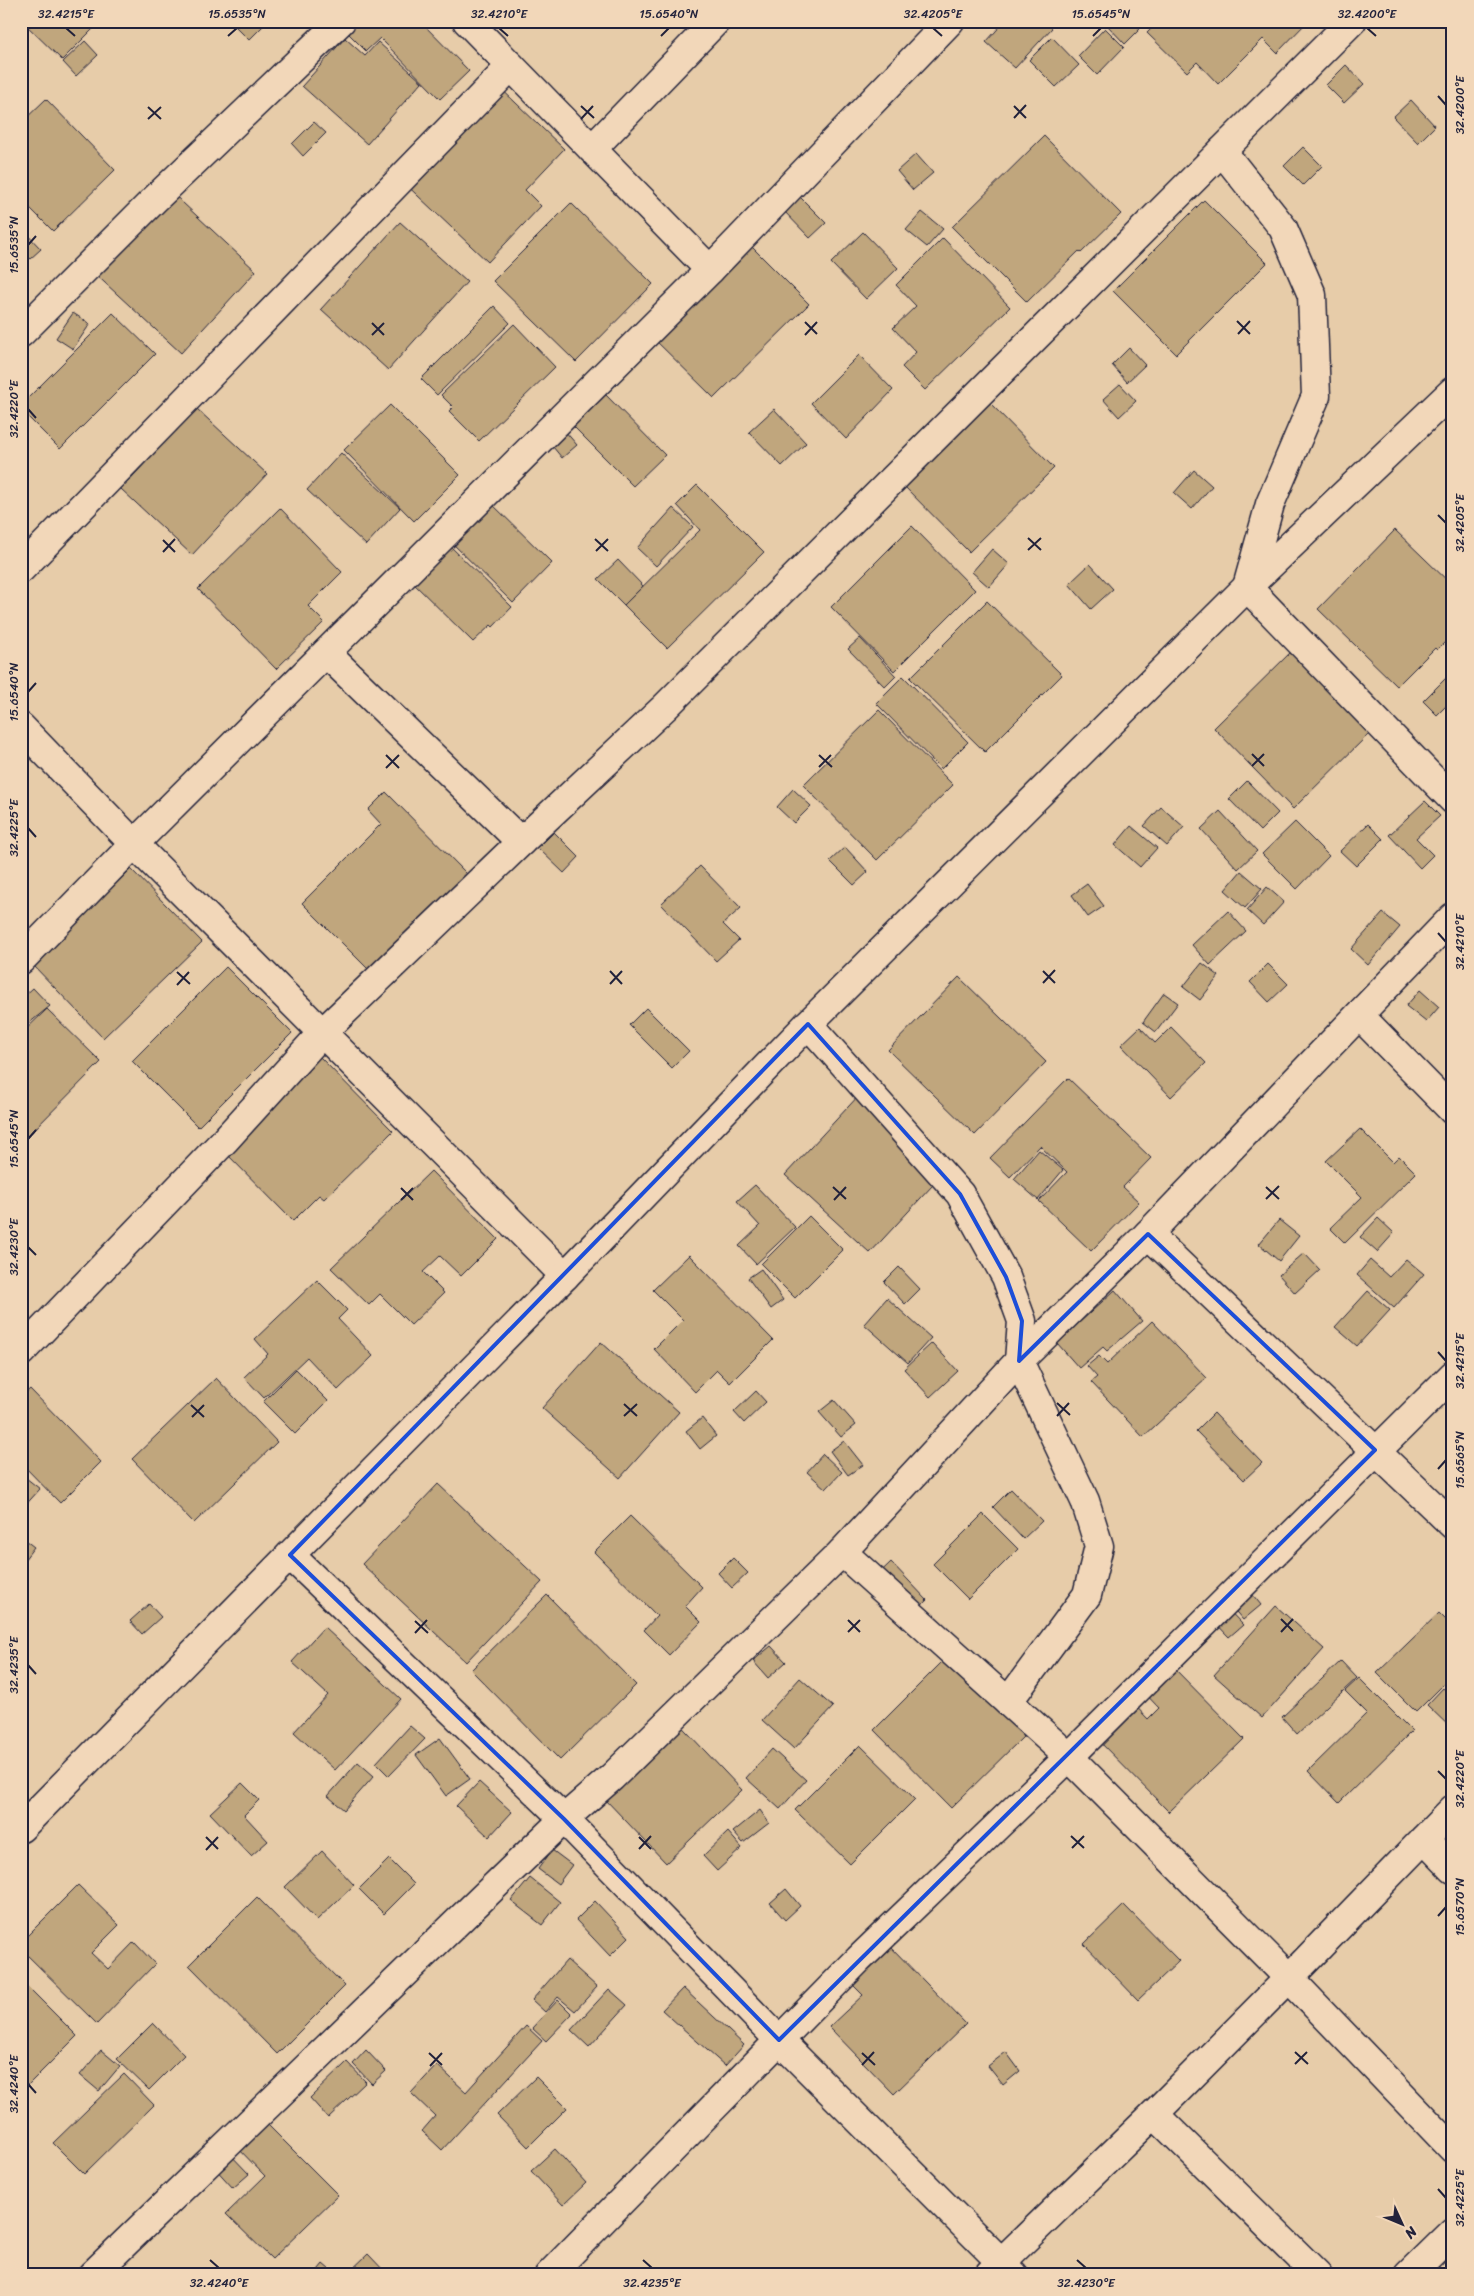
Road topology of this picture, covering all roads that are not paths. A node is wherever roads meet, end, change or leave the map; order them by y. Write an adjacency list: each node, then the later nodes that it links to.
1 (341, 21): 10 (street)
2 (467, 21): 6 (street)
3 (716, 21): 7 (street)
4 (950, 21): 9 (street)
5 (1352, 21): 8 (street)
6 (511, 66): 7 (street); 12 (street)
7 (592, 149): 9 (street)
8 (1222, 151): 13 (street); 17 (street)
9 (710, 270): 14 (street)
10 (21, 333)
11 (1453, 391): 13 (street)
12 (21, 569)
13 (1247, 587): 16 (street); 22 (street)
14 (326, 653): 17 (street); 18 (street)
15 (22, 729): 18 (street)
16 (1453, 800)
17 (521, 842): 23 (street)
18 (134, 844): 20 (street); 23 (street)
19 (1453, 917): 21 (street)
20 (21, 960)
21 (1359, 1015): 24 (street); 25 (street)
22 (808, 1024): 26 (street); 28 (street)
23 (323, 1032): 26 (street); 27 (street)
24 (1453, 1111)
25 (1148, 1234): 28 (street); 30 (street)
26 (565, 1276): 33 (street)
27 (21, 1352)
28 (1019, 1360): 32 (street); 34 (street)
29 (1453, 1375): 30 (street)
30 (1375, 1450): 31 (street); 35 (street)
31 (1453, 1525)
32 (842, 1552): 34 (street); 37 (street)
33 (290, 1555): 37 (street); 38 (street)
34 (1008, 1702): 35 (street)
35 (1069, 1757): 41 (street); 42 (street)
36 (1453, 1809): 39 (street)
37 (564, 1819): 42 (street); 47 (street)
38 (21, 1828)
39 (1424, 1839): 40 (street); 41 (street)
40 (1453, 1869)
41 (1289, 1978): 43 (street); 44 (street)
42 (779, 2040): 46 (street); 48 (street)
43 (1154, 2114): 46 (street); 49 (street)
44 (1453, 2149)
45 (1453, 2232): 50 (street)
46 (1001, 2270)
47 (92, 2275)
48 (549, 2275)
49 (1318, 2275)
50 (1409, 2275)

